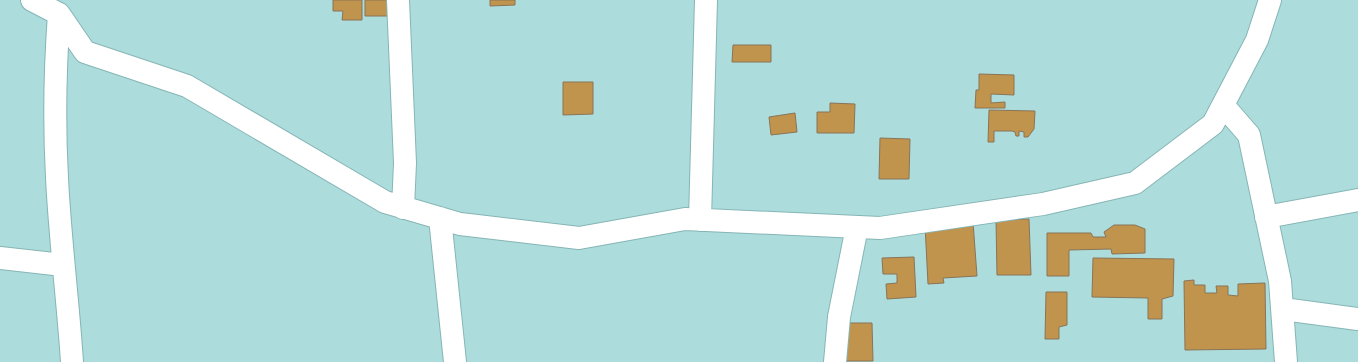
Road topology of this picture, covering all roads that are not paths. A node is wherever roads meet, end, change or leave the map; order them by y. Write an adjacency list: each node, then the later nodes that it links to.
1 (32, 0): 5 (street)
2 (398, 0): 8 (street)
3 (706, 0): 11 (street)
4 (1271, 0): 6 (street)
5 (59, 14): 8 (street); 14 (street)
6 (1223, 105): 9 (street); 12 (street)
7 (1358, 200): 9 (street)
8 (403, 208): 10 (street)
9 (1266, 217): 15 (street)
10 (440, 218): 11 (street); 18 (street)
11 (700, 220): 12 (street)
12 (857, 227): 19 (street)
13 (0, 258): 14 (street)
14 (63, 265): 17 (street)
15 (1283, 309): 16 (street); 20 (street)
16 (1358, 318)
17 (72, 362)
18 (454, 362)
19 (835, 362)
20 (1281, 362)

